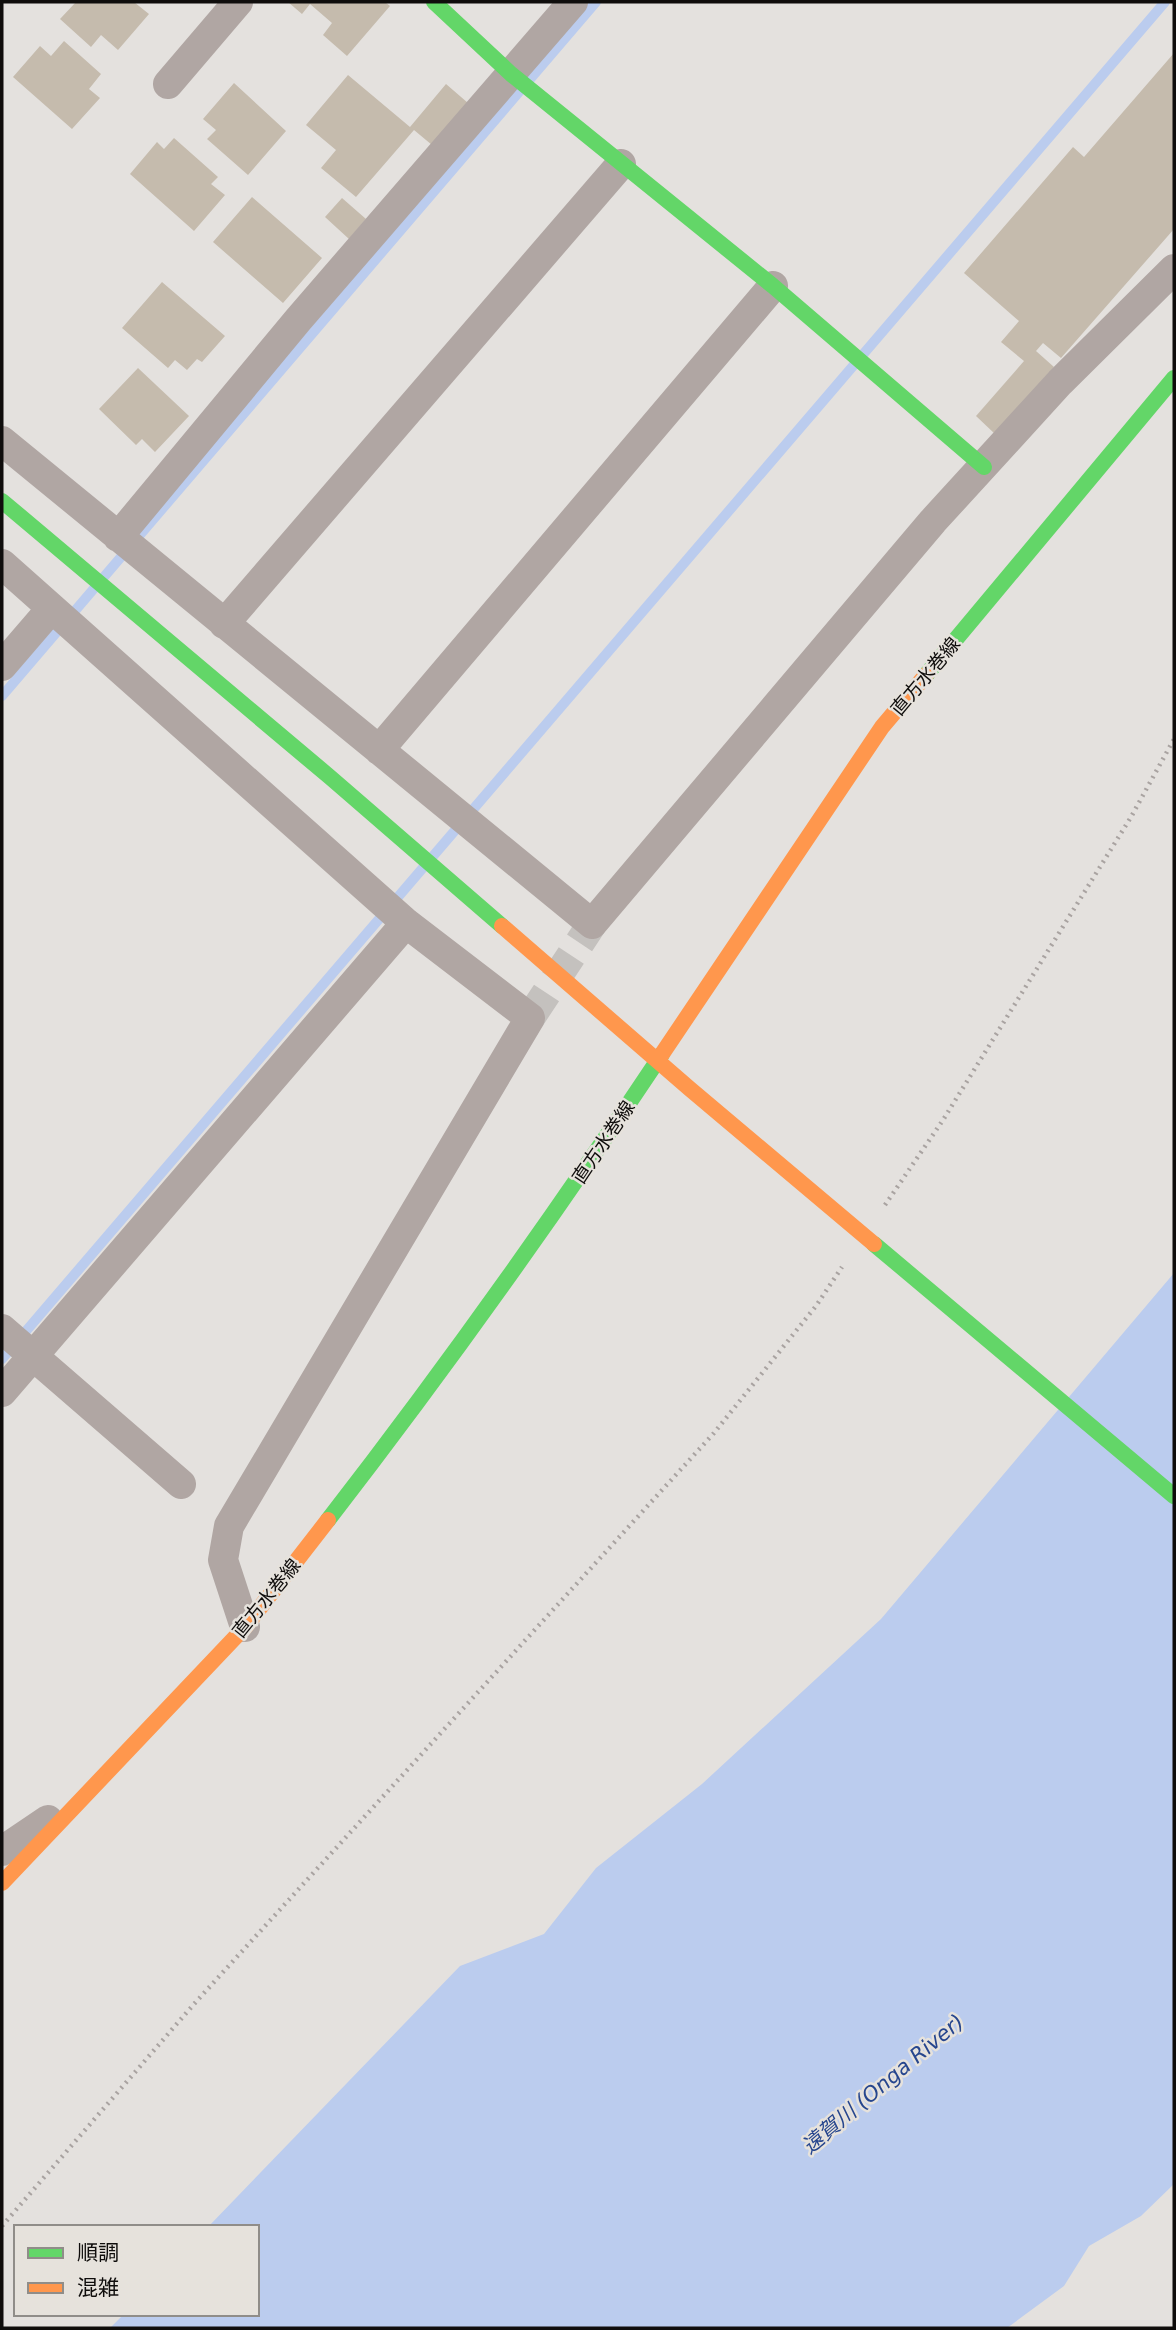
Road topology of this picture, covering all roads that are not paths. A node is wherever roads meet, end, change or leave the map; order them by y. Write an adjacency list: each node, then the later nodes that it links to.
1 (238, 2): 5 (street)
2 (434, 2): 4 (street)
3 (573, 2): 4 (street)
4 (523, 83): 6 (street); 13 (street)
5 (168, 84)
6 (621, 164): 8 (street); 16 (street)
7 (1174, 269): 11 (street)
8 (773, 286): 11 (street); 18 (street)
9 (1174, 378): 20 (street, 直方水巻線)
10 (2, 442): 13 (street)
11 (984, 467): 18 (street)
12 (2, 501): 20 (street)
13 (129, 546): 16 (street)
14 (2, 564): 15 (street)
15 (64, 620): 17 (street); 19 (street)
16 (224, 624): 18 (street)
17 (2, 666)
18 (379, 750)
19 (395, 913): 21 (street); 25 (street)
20 (658, 1061): 24 (street); 25 (street, 直方水巻線)
21 (18, 1343): 22 (street); 23 (street)
22 (2, 1392)
23 (181, 1483)
24 (1174, 1496)
25 (244, 1628): 26 (street, 直方水巻線)
26 (82, 1796): 27 (street); 28 (street, 直方水巻線)
27 (2, 1851)
28 (2, 1883)

